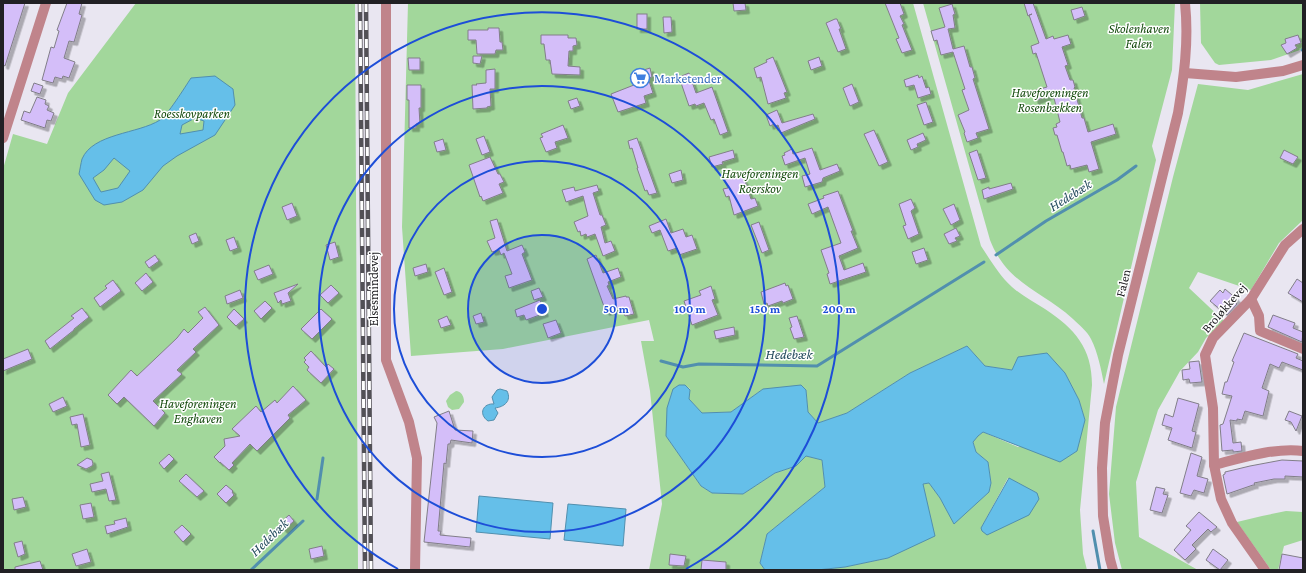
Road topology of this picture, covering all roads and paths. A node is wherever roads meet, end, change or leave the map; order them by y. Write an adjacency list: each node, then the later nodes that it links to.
1 (46, 3): 6 (street)
2 (386, 3): 13 (street, Elsesmindevej)
3 (1185, 3): 5 (street, Falen)
4 (1303, 65): 5 (street)
5 (1185, 73): 14 (street, Falen)
6 (8, 108): 7 (street)
7 (3, 138)
8 (1303, 229): 9 (street, Broløkkevej)
9 (1252, 299): 10 (street); 12 (street, Broløkkevej)
10 (1303, 349)
11 (1303, 451): 12 (street)
12 (1214, 465): 15 (street, Broløkkevej)
13 (415, 570)
14 (1113, 570)
15 (1265, 570)

